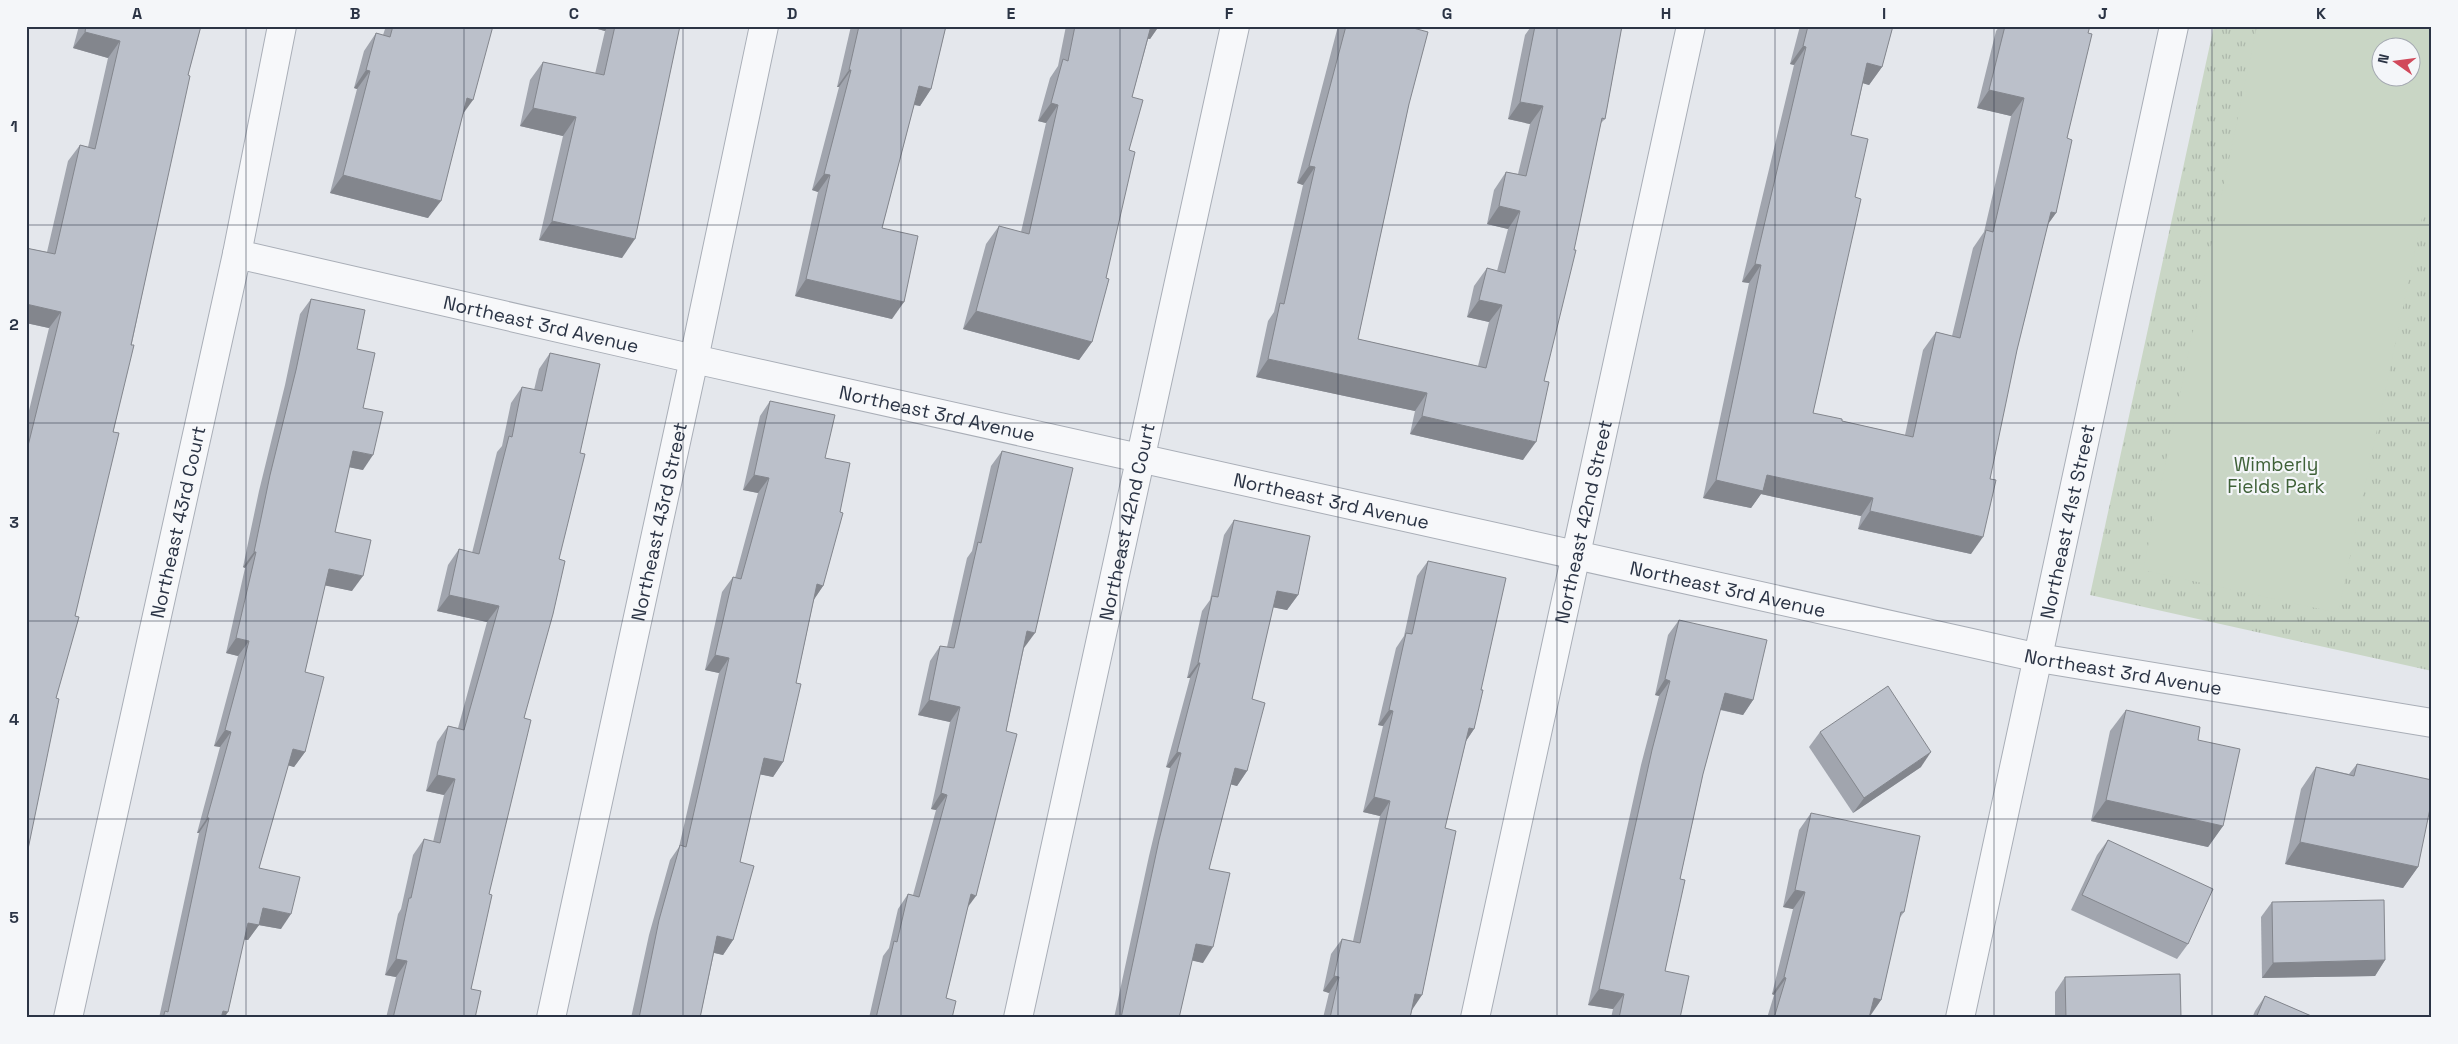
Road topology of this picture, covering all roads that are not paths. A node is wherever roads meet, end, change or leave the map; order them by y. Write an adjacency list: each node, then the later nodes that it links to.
1 (282, 26): 6 (street, Northeast 43rd Court)
2 (764, 26): 7 (street, Northeast 43rd Street)
3 (1234, 26): 8 (street, Northeast 42nd Court)
4 (1691, 26): 9 (street, Northeast 42nd Street)
5 (2174, 26): 10 (street, Northeast 41st Street)
6 (237, 254): 7 (street, Northeast 3rd Avenue); 12 (street, Northeast 43rd Court)
7 (694, 359): 8 (street, Northeast 3rd Avenue); 13 (street, Northeast 43rd Street)
8 (1140, 456): 9 (street, Northeast 3rd Avenue); 14 (street, Northeast 42nd Court)
9 (1576, 554): 10 (street, Northeast 3rd Avenue); 15 (street, Northeast 42nd Street)
10 (2039, 658): 11 (street, Northeast 3rd Avenue); 16 (street, Northeast 41st Street)
11 (2432, 723)
12 (68, 1018)
13 (551, 1018)
14 (1018, 1018)
15 (1475, 1018)
16 (1960, 1018)

